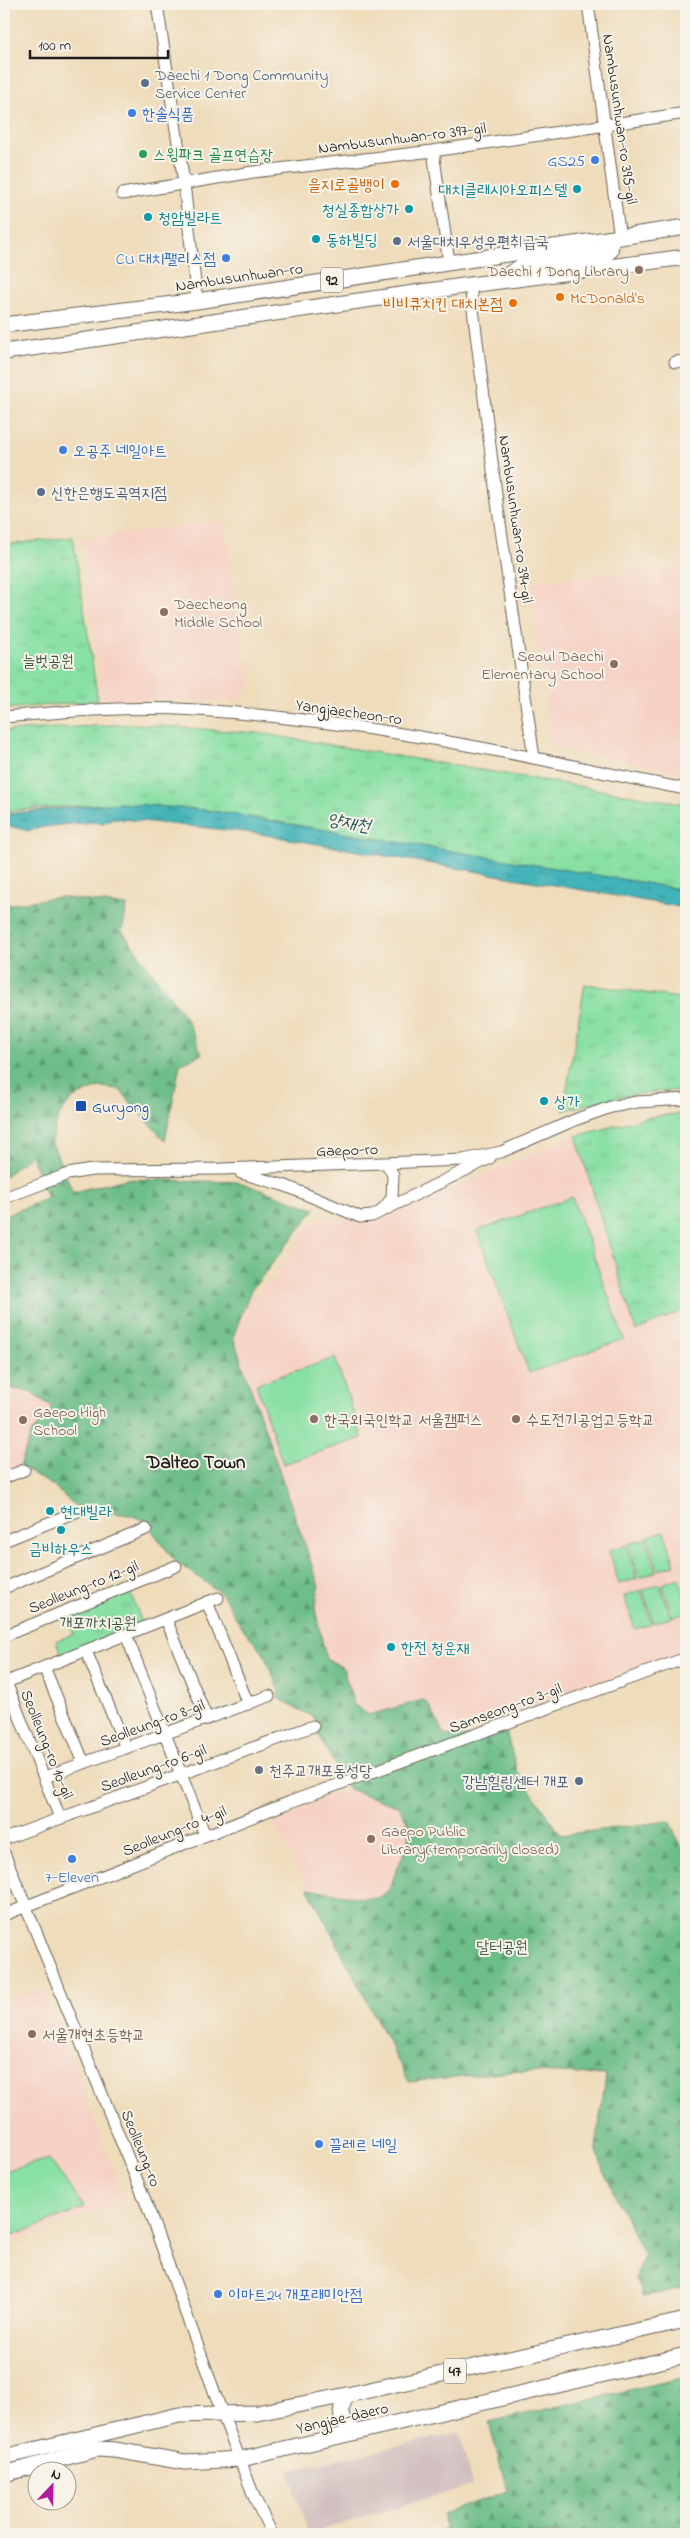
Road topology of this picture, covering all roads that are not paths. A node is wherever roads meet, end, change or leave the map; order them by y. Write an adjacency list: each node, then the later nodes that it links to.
1 (157, 4): 6 (street)
2 (588, 4): 4 (street, Nambusunhwan-ro 395-gil)
3 (686, 113): 4 (street, Nambusunhwan-ro 397-gil)
4 (606, 125): 5 (street, Nambusunhwan-ro 397-gil); 9 (street, Nambusunhwan-ro 395-gil)
5 (433, 151): 6 (street, Nambusunhwan-ro 397-gil); 11 (street)
6 (184, 183): 7 (street, Nambusunhwan-ro 397-gil); 14 (street)
7 (122, 194)
8 (686, 227): 9 (main road, Nambusunhwan-ro / 92)
9 (613, 239): 11 (main road, Nambusunhwan-ro / 92); 12 (main road)
10 (686, 256): 12 (main road, 92)
11 (449, 263): 14 (main road, Nambusunhwan-ro / 92)
12 (498, 281): 13 (main road, 92)
13 (470, 285): 16 (main road, 92); 18 (street, Nambusunhwan-ro 394-gil)
14 (197, 301): 15 (main road, Nambusunhwan-ro / 92)
15 (4, 325)
16 (4, 352)
17 (4, 717): 18 (street, Yangjaecheon-ro)
18 (534, 758): 19 (street, Yangjaecheon-ro)
19 (686, 790)
20 (686, 1099): 21 (street, Gaepo-ro)
21 (501, 1152): 22 (street, Gaepo-ro); 25 (street)
22 (388, 1164): 23 (street, Gaepo-ro); 25 (street)
23 (222, 1169): 24 (street, Gaepo-ro); 25 (street)
24 (4, 1198)
25 (380, 1212)
26 (24, 1470): 27 (street)
27 (4, 1478)
28 (78, 1511): 30 (street)
29 (146, 1529): 32 (street)
30 (4, 1541)
31 (176, 1566): 37 (street, Seolleung-ro 12-gil)
32 (4, 1588)
33 (218, 1598): 34 (street, Seolleung-ro 10-gil)
34 (207, 1602): 35 (street, Seolleung-ro 10-gil); 43 (street)
35 (166, 1619): 36 (street, Seolleung-ro 10-gil); 44 (street)
36 (126, 1635): 38 (street, Seolleung-ro 10-gil); 46 (street)
37 (4, 1636)
38 (86, 1651): 40 (street, Seolleung-ro 10-gil); 47 (street)
39 (686, 1658): 51 (street, Samseong-ro 3-gil)
40 (44, 1667): 41 (street, Seolleung-ro 10-gil); 48 (street, Seolleung-ro 10-gil)
41 (4, 1681): 50 (street, Seolleung-ro 10-gil)
42 (269, 1696): 43 (street, Seolleung-ro 8-gil)
43 (248, 1704): 44 (street, Seolleung-ro 8-gil)
44 (207, 1719): 46 (street, Seolleung-ro 8-gil)
45 (313, 1726): 49 (street, Seolleung-ro 6-gil)
46 (165, 1734): 47 (street, Seolleung-ro 8-gil); 49 (street)
47 (126, 1748): 48 (street, Seolleung-ro 8-gil)
48 (84, 1763): 50 (street, Seolleung-ro 8-gil)
49 (181, 1774): 52 (street, Seolleung-ro 6-gil); 53 (street)
50 (45, 1777): 52 (street, Seolleung-ro 10-gil)
51 (335, 1786): 53 (street, Seolleung-ro 4-gil)
52 (60, 1818): 54 (street, Seolleung-ro 6-gil)
53 (205, 1834): 56 (street, Seolleung-ro 4-gil)
54 (4, 1839)
55 (4, 1852): 56 (street, Seolleung-ro)
56 (27, 1907): 57 (street, Seolleung-ro 4-gil); 61 (street, Seolleung-ro)
57 (4, 1914)
58 (686, 2320): 60 (main road, Yangjae-daero / 47)
59 (686, 2355): 62 (main road, Yangjae-daero / 47)
60 (347, 2395): 61 (main road, Yangjae-daero / 47); 62 (main road)
61 (222, 2412): 63 (main road, Yangjae-daero / 47); 64 (street, Seolleung-ro)
62 (355, 2432): 64 (main road, Yangjae-daero / 47)
63 (4, 2456)
64 (241, 2459): 65 (main road, Yangjae-daero / 47); 66 (street, Seolleung-ro)
65 (4, 2474)
66 (272, 2534)

